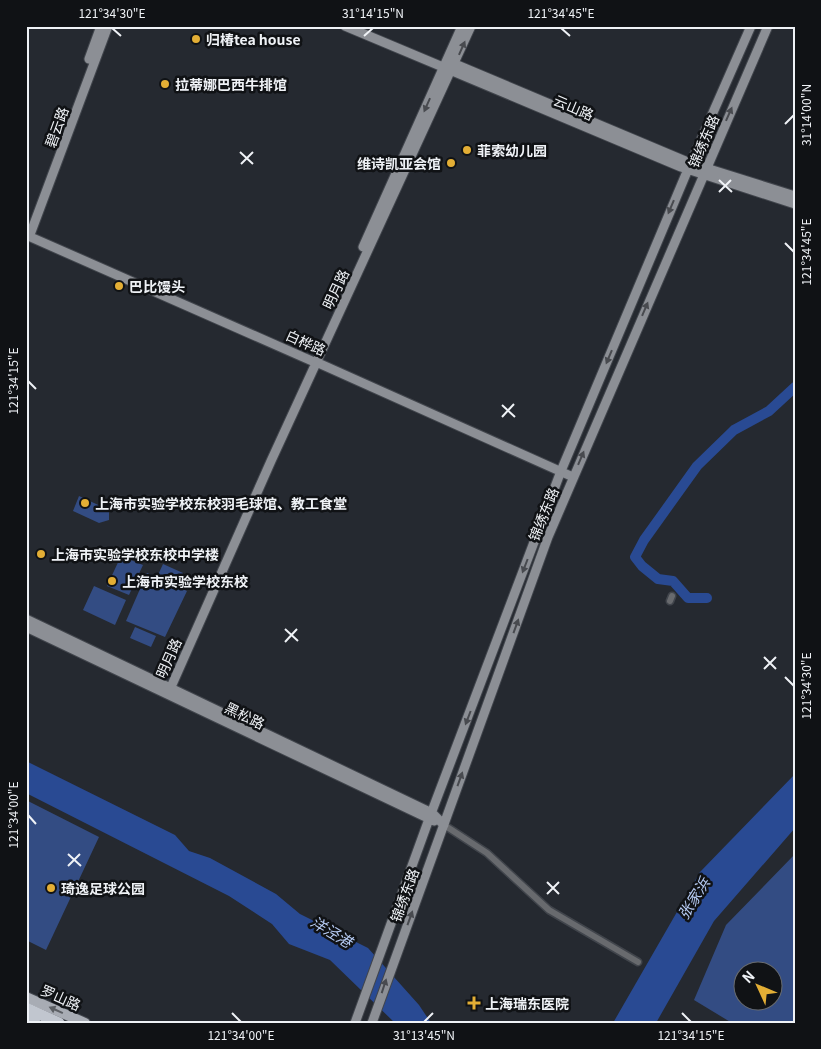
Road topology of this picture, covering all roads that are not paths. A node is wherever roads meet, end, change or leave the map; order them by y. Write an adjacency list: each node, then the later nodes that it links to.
1 (101, 26): 14 (main road, 碧云路)
2 (108, 26): 15 (main road, 碧云路)
3 (345, 26): 9 (main road, 云山路)
4 (361, 26): 9 (main road, 云山路)
5 (462, 26): 9 (main road, 明月路)
6 (472, 26): 9 (main road, 明月路, one-way to 6)
7 (751, 26): 10 (main road, 锦绣东路)
8 (768, 26): 11 (main road, 锦绣东路, one-way to 8)
9 (449, 65): 10 (main road, 云山路); 16 (main road, 明月路)
10 (689, 166): 11 (main road, 云山路); 17 (main road, 锦绣东路, one-way to 17)
11 (705, 172): 12 (main road, 云山路); 13 (main road, 云山路); 18 (main road, 锦绣东路, one-way to 11)
12 (795, 196)
13 (795, 204)
14 (26, 230)
15 (26, 235): 16 (main road, 白桦路)
16 (314, 361): 17 (main road, 白桦路); 21 (main road, 明月路)
17 (561, 471): 18 (main road, 白桦路); 22 (main road, 锦绣东路, one-way to 22)
18 (573, 477): 23 (main road, 锦绣东路, one-way to 18)
19 (26, 619): 21 (main road)
20 (26, 626): 21 (main road)
21 (169, 688): 22 (main road)
22 (430, 816): 23 (main road); 31 (main road, 锦绣东路)
23 (448, 827): 24 (street); 32 (main road, 锦绣东路, one-way to 23)
24 (638, 962)
25 (26, 997): 30 (main road, 罗山路, one-way to 25)
26 (26, 1008): 29 (highway)
27 (26, 1019): 28 (highway)
28 (35, 1023)
29 (59, 1023)
30 (85, 1023)
31 (355, 1023)
32 (372, 1023)

